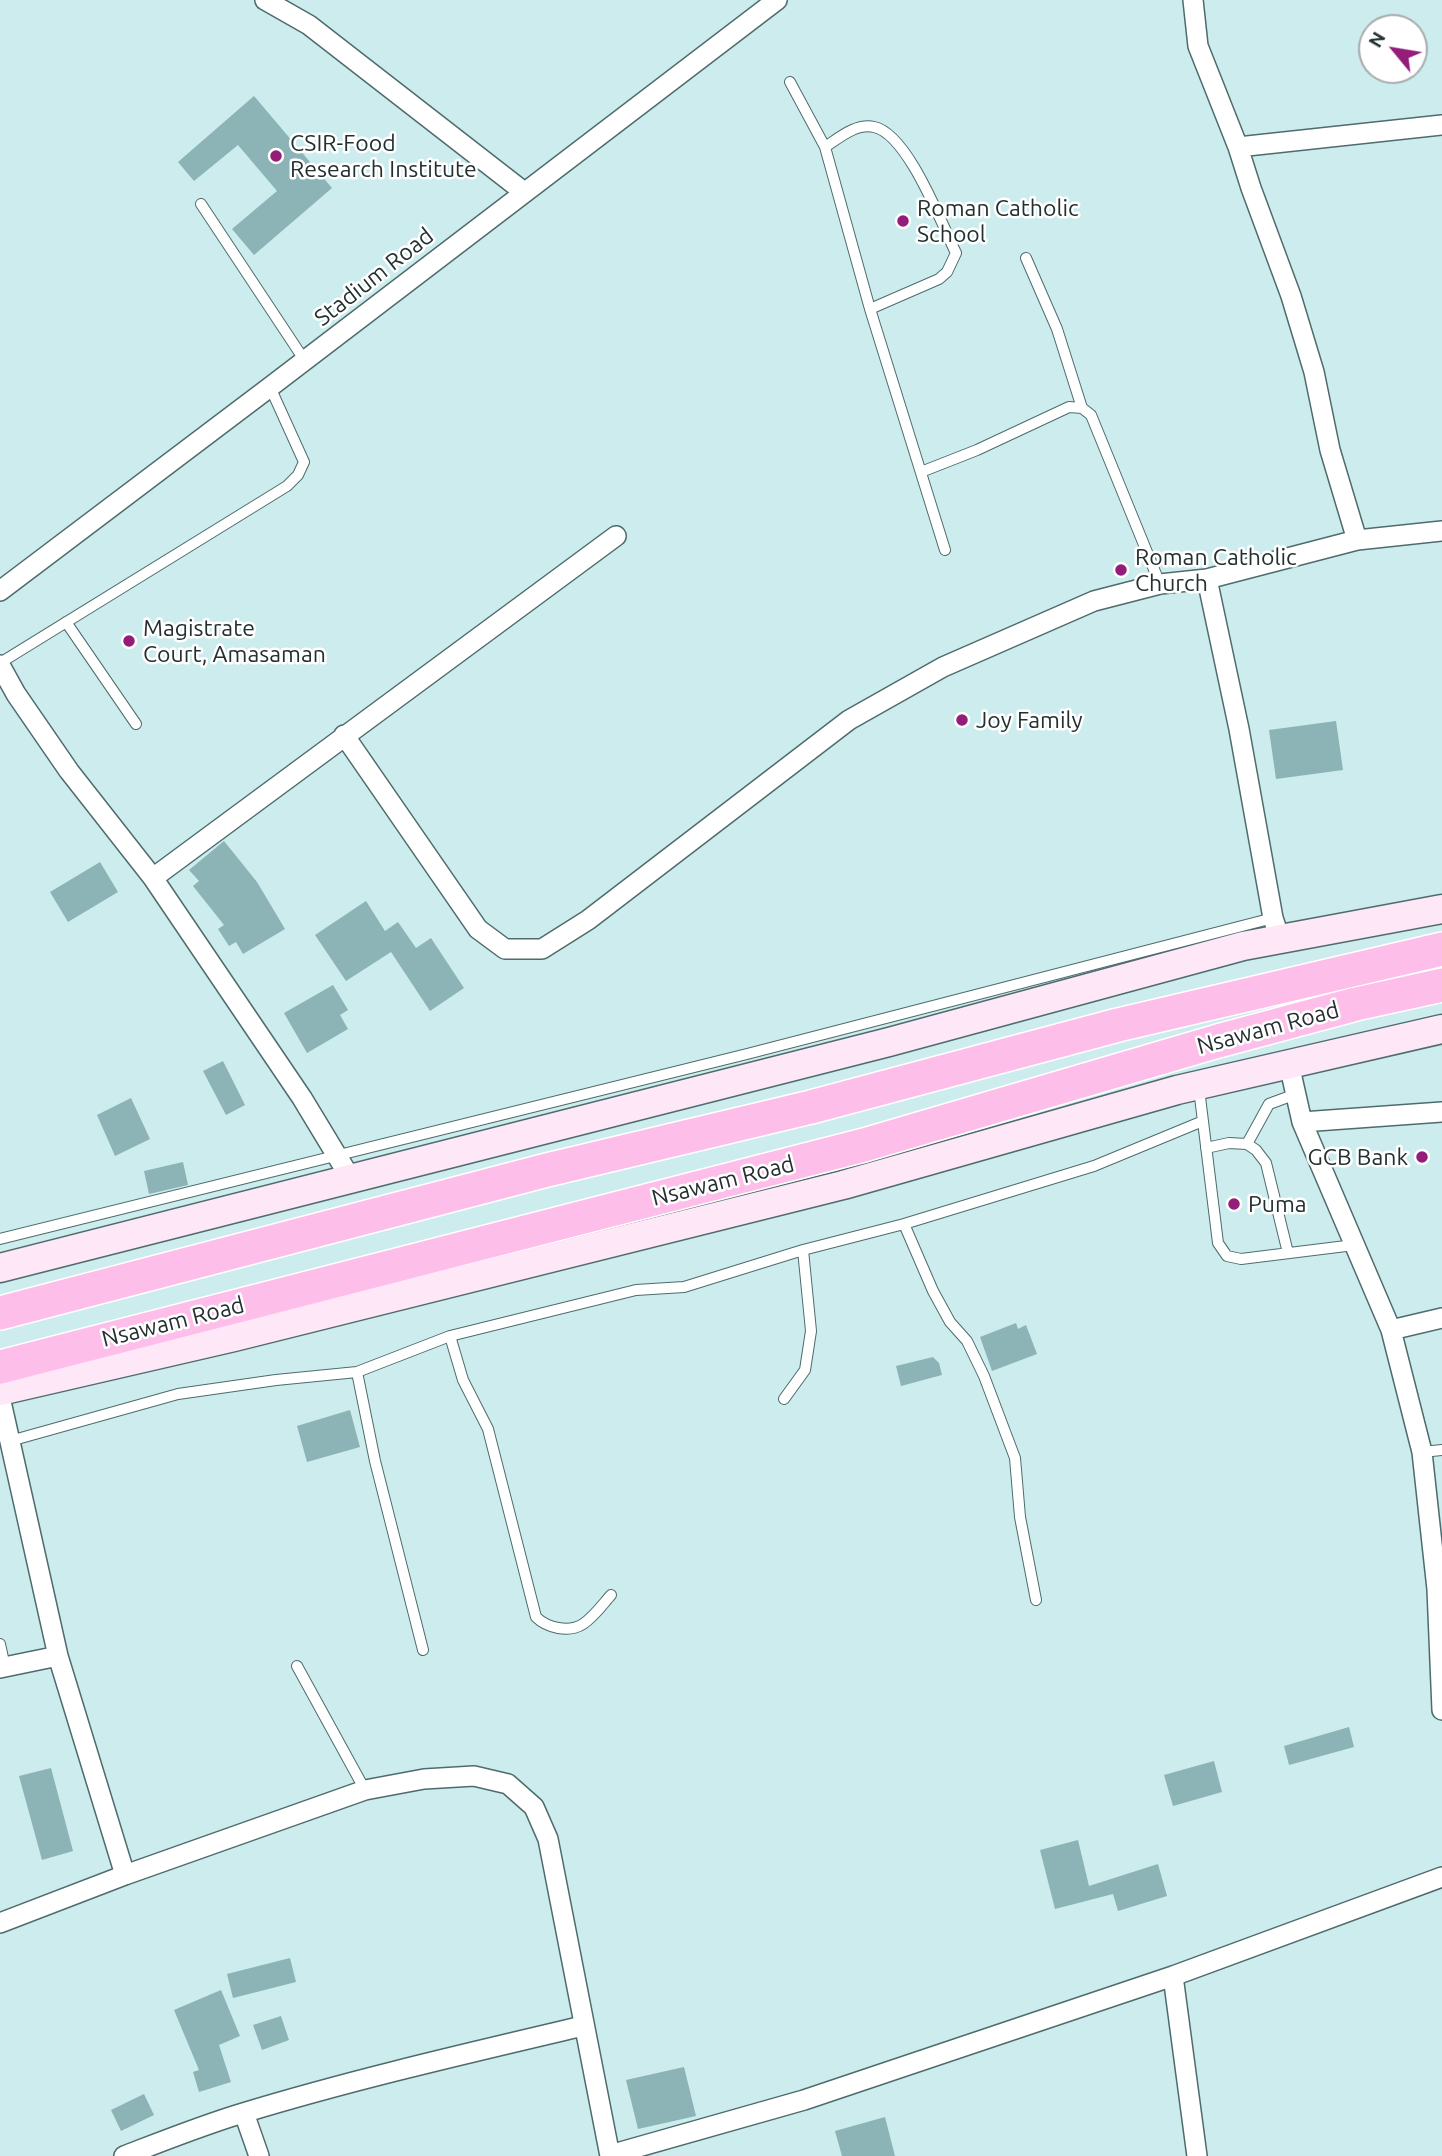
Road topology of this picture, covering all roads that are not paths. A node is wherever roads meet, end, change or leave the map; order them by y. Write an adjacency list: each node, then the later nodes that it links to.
1 (265, 0): 8 (street)
2 (777, 0): 8 (street, Stadium Road)
3 (1193, 0): 7 (street)
4 (790, 82): 6 (lane)
5 (1442, 125): 7 (street)
6 (825, 147): 11 (lane); 11 (lane)
7 (1238, 147): 18 (street)
8 (524, 192): 12 (street, Stadium Road)
9 (201, 204): 12 (lane)
10 (1026, 258): 14 (lane)
11 (870, 309): 15 (lane)
12 (305, 361): 13 (street, Stadium Road)
13 (271, 387): 22 (street, Stadium Road); 23 (lane)
14 (1082, 408): 15 (lane); 21 (lane)
15 (921, 472): 19 (lane)
16 (1442, 531): 18 (street)
17 (617, 536): 26 (street)
18 (1357, 540): 20 (street)
19 (945, 550)
20 (1207, 579): 21 (street); 29 (street)
21 (1160, 584): 26 (street)
22 (0, 591)
23 (66, 622): 24 (lane); 25 (lane)
24 (0, 664): 27 (street)
25 (135, 724)
26 (344, 736): 27 (street)
27 (153, 878): 41 (street)
28 (1442, 909): 29 (main road)
29 (1277, 928): 41 (lane); 42 (main road)
30 (1442, 949): 49 (highway, Nsawam Road)
31 (1442, 985): 53 (highway, Nsawam Road)
32 (1442, 1029): 33 (main road)
33 (1289, 1064): 34 (main road); 35 (street)
34 (1198, 1085): 37 (lane); 55 (main road)
35 (1296, 1094): 38 (street); 39 (lane)
36 (1442, 1112): 38 (street)
37 (1203, 1121): 40 (lane); 43 (lane)
38 (1302, 1122): 45 (street)
39 (1247, 1144): 40 (lane); 47 (lane)
40 (1206, 1148): 47 (lane)
41 (337, 1155): 42 (street); 44 (lane)
42 (351, 1179): 48 (main road)
43 (904, 1224): 46 (lane); 62 (lane)
44 (0, 1239)
45 (1354, 1245): 47 (lane); 51 (street)
46 (803, 1250): 52 (lane); 57 (lane)
47 (1288, 1253)
48 (0, 1268)
49 (0, 1313)
50 (1442, 1318): 51 (street)
51 (1391, 1330): 59 (street)
52 (450, 1336): 54 (lane); 61 (lane)
53 (0, 1367)
54 (357, 1372): 58 (lane); 64 (lane)
55 (0, 1391)
56 (0, 1397): 58 (street)
57 (784, 1399)
58 (10, 1441): 65 (street)
59 (1432, 1451): 60 (street)
60 (1439, 1589): 68 (street)
61 (611, 1595)
62 (1036, 1600)
63 (0, 1644): 67 (lane)
64 (423, 1650)
65 (58, 1656): 67 (street); 70 (street)
66 (296, 1666): 69 (lane)
67 (3, 1668)
68 (1442, 1710)
69 (365, 1790): 70 (street); 74 (street)
70 (125, 1875): 72 (street)
71 (1442, 1877): 73 (street)
72 (0, 1923)
73 (1173, 1976): 76 (street); 79 (street)
74 (583, 2026): 75 (street); 76 (street)
75 (244, 2113): 77 (street); 78 (street)
76 (610, 2155)
77 (124, 2156)
78 (259, 2156)
79 (1198, 2156)

